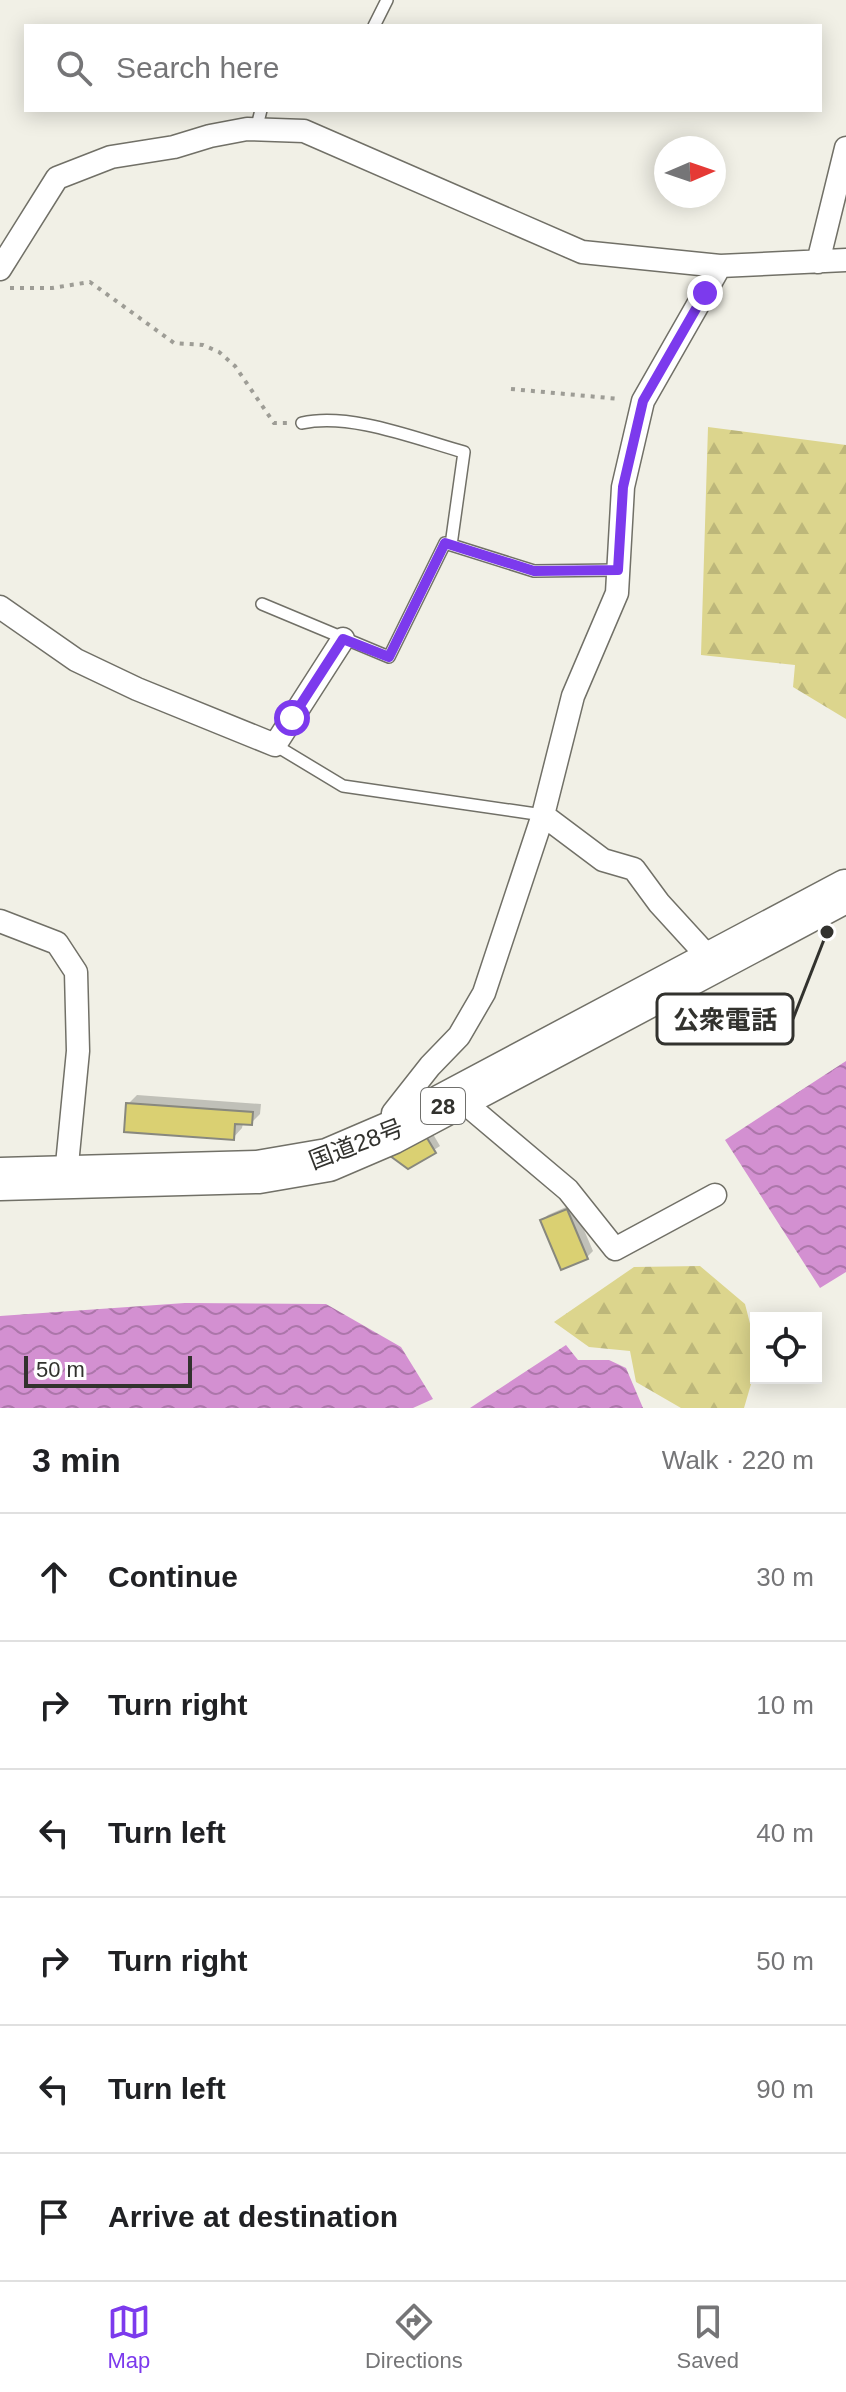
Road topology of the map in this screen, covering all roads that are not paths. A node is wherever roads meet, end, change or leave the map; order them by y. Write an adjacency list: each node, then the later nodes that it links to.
1 (387, 0): 2 (lane)
2 (375, 24)
3 (259, 120): 7 (street); 8 (street)
4 (846, 148): 6 (street)
5 (846, 260): 6 (street)
6 (818, 262): 7 (street)
7 (720, 266): 11 (street)
8 (0, 269)
9 (302, 423): 10 (lane)
10 (451, 545): 11 (lane); 14 (lane)
11 (618, 570): 16 (street)
12 (262, 604): 14 (lane)
13 (0, 607): 15 (street)
14 (343, 639): 15 (street)
15 (275, 745): 16 (lane)
16 (543, 815): 19 (street); 21 (street)
17 (846, 891): 19 (highway, 国道28号 / 28)
18 (0, 921): 22 (street)
19 (712, 961): 20 (highway, 国道28号 / 28)
20 (459, 1098): 21 (highway, 国道28号 / 28); 24 (street)
21 (391, 1133): 22 (highway, 国道28号 / 28)
22 (66, 1175): 23 (highway, 国道28号 / 28)
23 (0, 1179)
24 (715, 1195)

